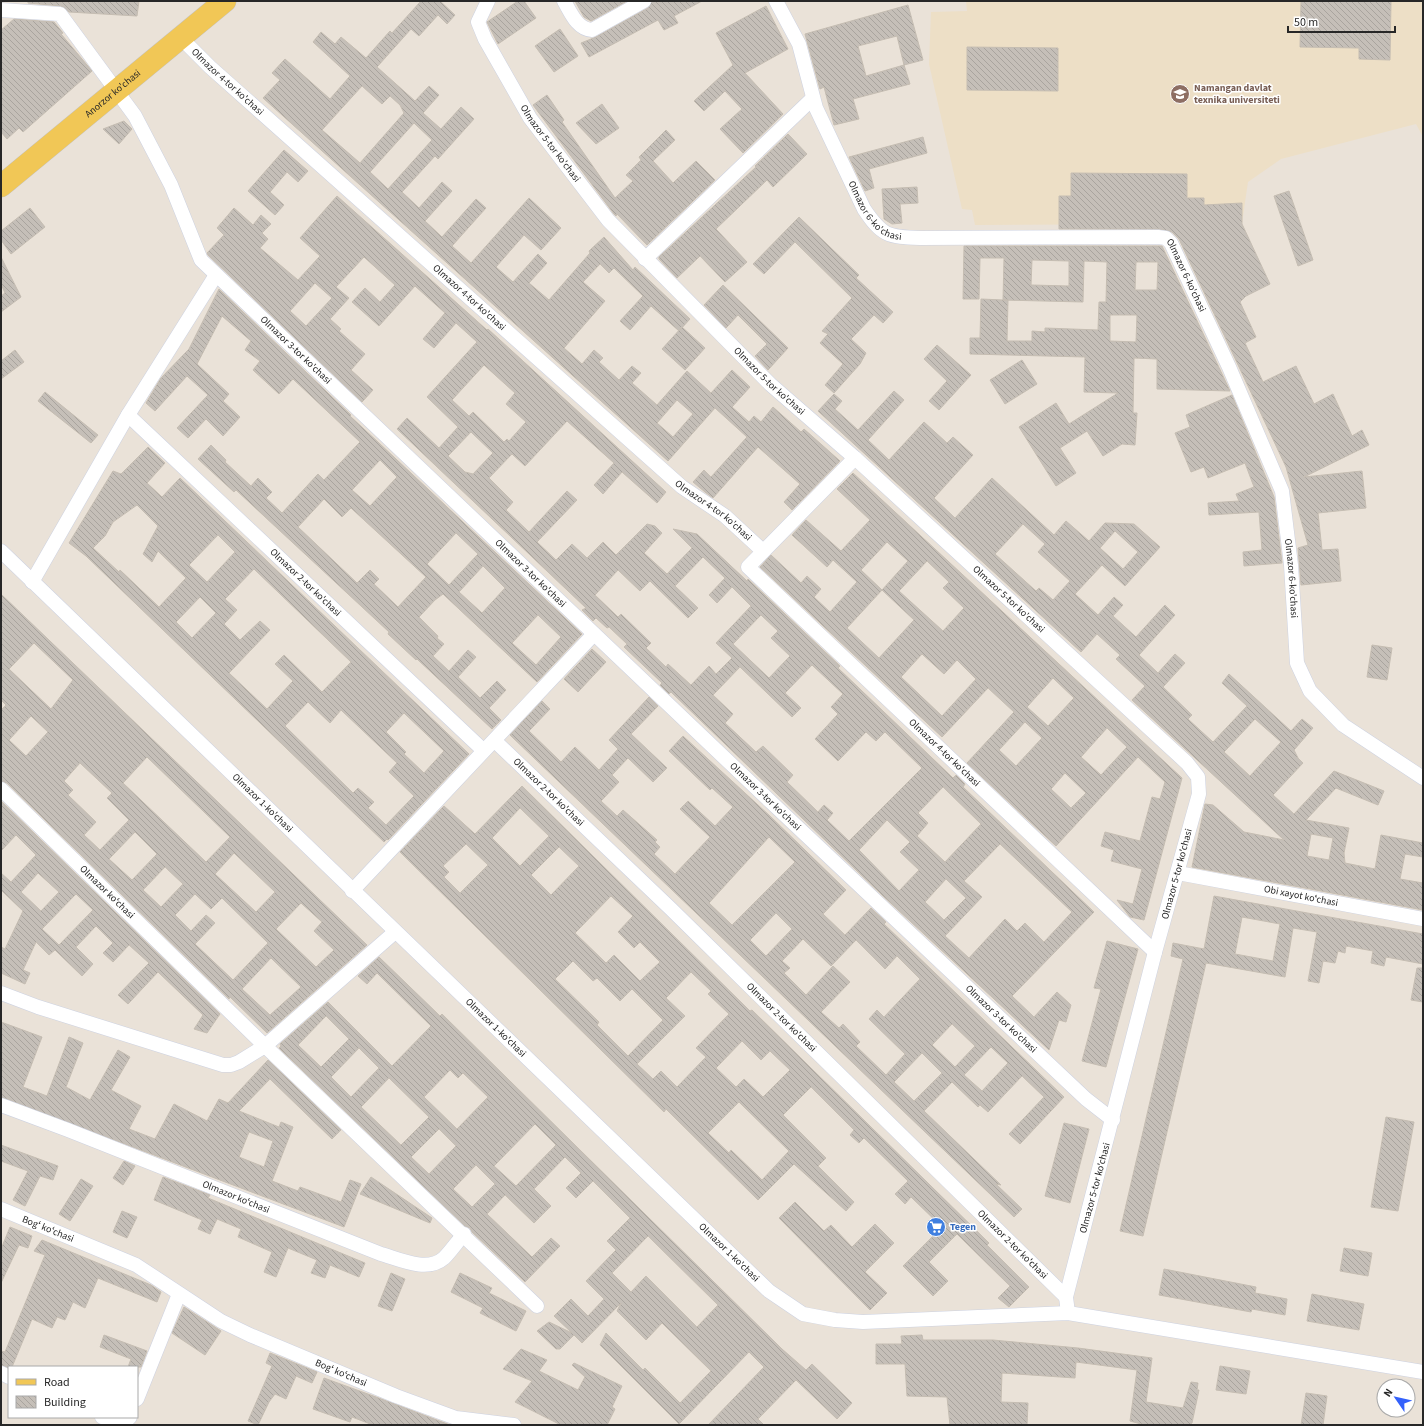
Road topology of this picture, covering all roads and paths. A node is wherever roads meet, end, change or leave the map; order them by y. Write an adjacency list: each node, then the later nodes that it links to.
1 (225, 1): 7 (main road, Anorzor ko'chasi)
2 (488, 1): 11 (street, Olmazor 5-tor ko'chasi)
3 (564, 1): 4 (street)
4 (644, 1)
5 (776, 1): 9 (street, Olmazor 6-ko'chasi)
6 (1, 10): 8 (street, Olmazor 3-tor ko'chasi)
7 (181, 38): 8 (main road, Anorzor ko'chasi); 15 (street, Olmazor 4-tor ko'chasi)
8 (116, 91): 10 (main road, Anorzor ko'chasi); 12 (street, Olmazor 3-tor ko'chasi)
9 (813, 98): 11 (street); 21 (street, Olmazor 6-ko'chasi)
10 (1, 186)
11 (645, 258): 14 (street, Olmazor 5-tor ko'chasi)
12 (216, 275): 13 (street); 18 (street, Olmazor 3-tor ko'chasi)
13 (128, 415): 17 (street); 20 (street, Olmazor 2-tor ko'chasi)
14 (855, 458): 15 (street, Olmazor 4-tor ko'chasi); 23 (street, Olmazor 5-tor ko'chasi)
15 (763, 551): 27 (street, Olmazor 4-tor ko'chasi)
16 (3, 557): 17 (street, Olmazor 1-ko'chasi)
17 (32, 582): 24 (street, Olmazor 1-ko'chasi)
18 (594, 634): 19 (street); 31 (street, Olmazor 3-tor ko'chasi)
19 (495, 741): 20 (street); 35 (street, Olmazor 2-tor ko'chasi)
20 (483, 750): 24 (street)
21 (1423, 778)
22 (1, 789): 29 (street, Olmazor koʻchasi)
23 (1178, 873): 25 (street, Obi xayot koʻchasi); 27 (street, Olmazor 5-tor ko'chasi)
24 (352, 891): 26 (street, Olmazor 1-ko'chasi)
25 (1423, 919)
26 (395, 932): 29 (street); 37 (street, Olmazor 1-ko'chasi)
27 (1155, 952): 31 (street, Olmazor 5-tor ko'chasi)
28 (1, 993): 29 (street)
29 (265, 1046): 33 (street, Olmazor koʻchasi)
30 (1, 1106): 33 (street, Olmazor koʻchasi)
31 (1113, 1120): 35 (street, Olmazor 5-tor ko'chasi)
32 (1, 1209): 34 (street, Bogʻ koʻchasi)
33 (464, 1234): 36 (street, Olmazor koʻchasi)
34 (179, 1294): 39 (street); 42 (street, Bogʻ koʻchasi)
35 (1066, 1297): 37 (street, Olmazor 5-tor ko'chasi)
36 (537, 1306)
37 (1068, 1313): 38 (street, Olmazor 1-ko'chasi)
38 (1423, 1372)
39 (138, 1396)
40 (104, 1418): 41 (street)
41 (129, 1418)
42 (514, 1425)

